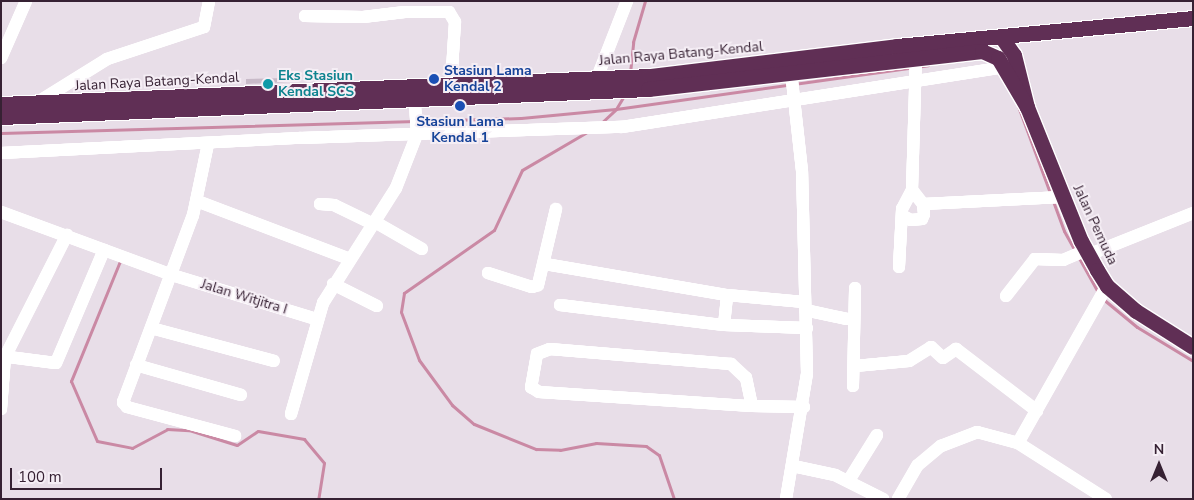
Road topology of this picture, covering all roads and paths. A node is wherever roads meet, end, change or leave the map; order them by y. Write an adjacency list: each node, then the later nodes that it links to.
1 (26, 1): 10 (street)
2 (209, 1): 19 (street)
3 (408, 1): 5 (street)
4 (626, 1): 15 (street)
5 (405, 12): 6 (street); 17 (street)
6 (305, 16)
7 (1193, 18): 8 (highway, Jalan Raya Batang-Kendal)
8 (1002, 38): 16 (highway, Jalan Raya Batang-Kendal); 22 (highway, Jalan Pemuda)
9 (982, 51): 11 (highway, Jalan Raya Batang-Kendal); 12 (highway, Jalan Pemuda)
10 (1, 58)
11 (916, 60): 13 (highway, Jalan Raya Batang-Kendal); 14 (street)
12 (1004, 67): 14 (street); 22 (highway, Jalan Pemuda)
13 (792, 73): 16 (highway, Jalan Raya Batang-Kendal); 18 (street)
14 (915, 78): 18 (street); 27 (street)
15 (603, 82): 16 (highway, Jalan Raya Batang-Kendal); 17 (highway, Jalan Raya Batang-Kendal); 21 (highway, Jalan Raya Batang-Kendal)
16 (647, 82)
17 (451, 85): 19 (highway, Jalan Raya Batang-Kendal)
18 (797, 101): 24 (street); 53 (street)
19 (37, 103): 20 (highway, Jalan Raya Batang-Kendal)
20 (1, 104)
21 (415, 105): 23 (highway, Jalan Raya Batang-Kendal); 24 (street)
22 (1027, 107): 28 (highway, Jalan Pemuda)
23 (1, 117)
24 (417, 132): 25 (street); 36 (street)
25 (208, 144): 26 (street); 29 (street)
26 (1, 153)
27 (912, 190): 31 (street); 35 (street)
28 (1059, 197): 31 (street); 40 (highway, Jalan Pemuda)
29 (197, 202): 41 (street); 45 (street)
30 (320, 204): 36 (street)
31 (923, 204): 35 (street)
32 (556, 208): 42 (street)
33 (1, 212): 37 (street, Jalan Witjitra I)
34 (1193, 213): 40 (street)
35 (903, 216): 43 (street)
36 (374, 222): 38 (street); 41 (street)
37 (67, 234): 39 (street, Jalan Witjitra I); 60 (street)
38 (422, 249)
39 (104, 250): 45 (street, Jalan Witjitra I); 60 (street)
40 (1085, 252): 48 (highway, Jalan Pemuda); 50 (street)
41 (350, 259): 46 (street)
42 (545, 264): 44 (street); 49 (street)
43 (898, 267)
44 (488, 273)
45 (172, 275): 54 (street, Jalan Witjitra I); 57 (street)
46 (333, 284): 52 (street); 54 (street)
47 (855, 288): 63 (street)
48 (1106, 289): 59 (highway, Jalan Pemuda); 69 (street)
49 (727, 295): 53 (street); 56 (street)
50 (1006, 296)
51 (560, 305): 56 (street)
52 (377, 306)
53 (805, 306): 55 (street); 58 (street)
54 (316, 319): 70 (street)
55 (847, 319)
56 (724, 325): 58 (street)
57 (151, 328): 61 (street); 62 (street)
58 (807, 328): 67 (street)
59 (1193, 347)
60 (3, 357): 68 (street)
61 (274, 361)
62 (136, 365): 65 (street); 72 (street)
63 (855, 366): 64 (street); 69 (street)
64 (853, 386)
65 (241, 395)
66 (752, 406): 66 (street); 67 (street)
67 (804, 407): 74 (street)
68 (1, 408)
69 (1037, 411): 73 (street)
70 (291, 414)
71 (877, 435): 75 (street)
72 (235, 436)
73 (1018, 443): 78 (street); 79 (street)
74 (793, 466): 75 (street); 76 (street)
75 (849, 480): 77 (street)
76 (786, 499)
77 (883, 499)
78 (898, 499)
79 (1106, 499)

